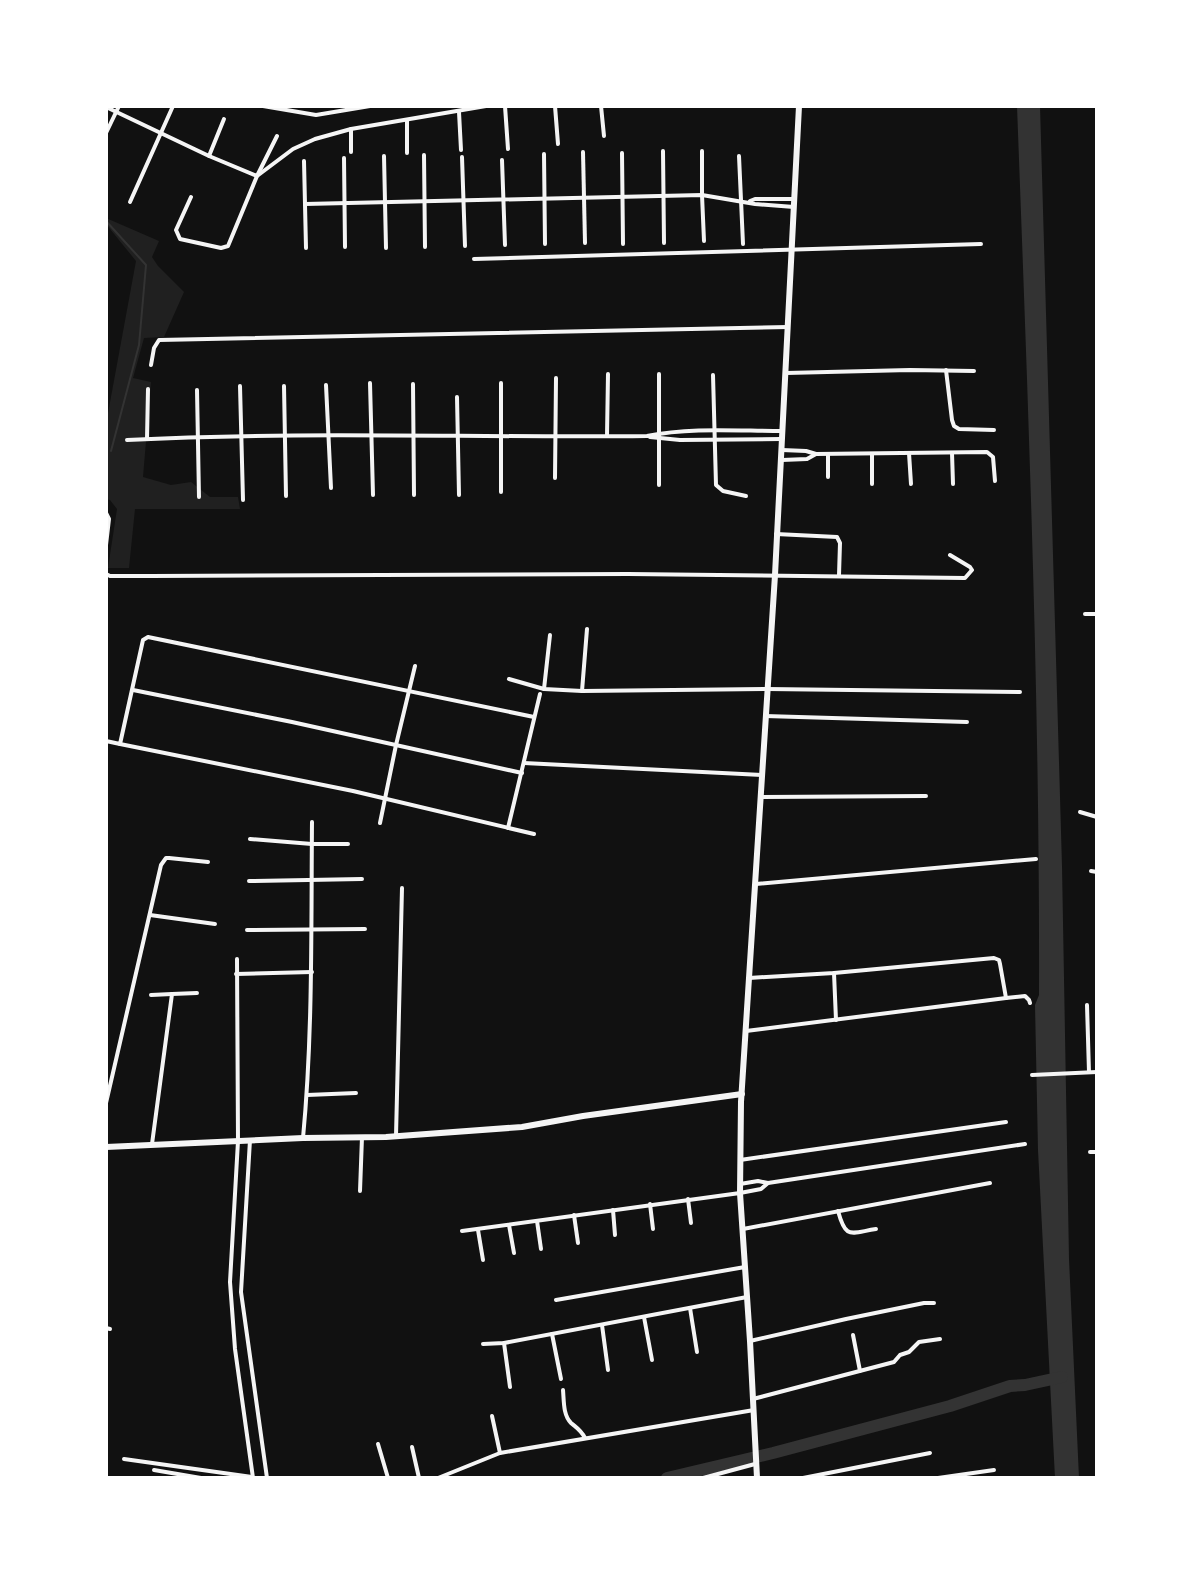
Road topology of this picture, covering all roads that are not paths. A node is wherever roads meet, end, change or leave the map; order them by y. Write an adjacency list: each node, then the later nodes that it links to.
1 (173, 106): 16 (street)
2 (263, 106): 3 (street)
3 (370, 106)
4 (486, 106): 11 (street)
5 (505, 106): 20 (street)
6 (555, 106): 19 (street)
7 (601, 106): 18 (street)
8 (799, 106): 51 (street)
9 (106, 107): 10 (street)
10 (117, 109): 15 (street); 16 (street)
11 (459, 111): 13 (street); 21 (street)
12 (224, 119): 30 (street)
13 (407, 120): 14 (street); 26 (street)
14 (351, 129): 24 (street); 37 (street)
15 (106, 133)
16 (161, 133): 30 (street); 48 (street)
17 (277, 136): 37 (street)
18 (604, 136)
19 (558, 144)
20 (508, 149)
21 (461, 150)
22 (663, 151): 39 (street)
23 (702, 151): 38 (street)
24 (351, 152)
25 (583, 152): 41 (street)
26 (407, 153)
27 (622, 153): 42 (street)
28 (544, 154): 43 (street)
29 (424, 155): 46 (street)
30 (209, 156): 37 (street)
31 (384, 156): 49 (street)
32 (739, 156): 47 (street)
33 (462, 157): 45 (street)
34 (344, 158): 50 (street)
35 (502, 160): 44 (street)
36 (304, 161): 52 (street)
37 (257, 176): 40 (street)
38 (702, 195): 39 (street); 47 (street); 53 (street)
39 (663, 196): 42 (street); 55 (street)
40 (191, 197)
41 (585, 197): 42 (street); 43 (street); 54 (street)
42 (622, 197): 57 (street)
43 (543, 198): 44 (street); 56 (street)
44 (504, 199): 45 (street); 60 (street)
45 (464, 200): 46 (street); 61 (street)
46 (424, 201): 49 (street); 63 (street)
47 (740, 201): 51 (street); 58 (street)
48 (130, 202)
49 (384, 202): 50 (street); 65 (street)
50 (345, 203): 52 (street); 62 (street)
51 (794, 203): 66 (street)
52 (305, 204): 64 (street)
53 (704, 241)
54 (585, 243)
55 (664, 243)
56 (545, 244)
57 (623, 244)
58 (743, 244)
59 (981, 244): 66 (street)
60 (505, 245)
61 (465, 246)
62 (345, 247)
63 (425, 247)
64 (306, 248)
65 (386, 248)
66 (793, 251): 67 (street); 68 (street)
67 (474, 259)
68 (788, 327): 69 (street); 72 (street)
69 (151, 365)
70 (946, 370): 71 (street); 72 (street); 86 (street)
71 (974, 371)
72 (786, 373): 89 (street)
73 (608, 374): 99 (street)
74 (659, 374): 95 (street)
75 (713, 375): 87 (street)
76 (556, 378): 98 (street)
77 (370, 383): 92 (street)
78 (501, 383): 94 (street)
79 (413, 384): 88 (street)
80 (326, 385): 97 (street)
81 (240, 386): 90 (street)
82 (284, 386): 91 (street)
83 (148, 389): 100 (street)
84 (197, 390): 96 (street)
85 (457, 397): 93 (street)
86 (994, 430)
87 (715, 431): 89 (street); 95 (street); 101 (street)
88 (414, 435): 92 (street); 93 (street); 120 (street)
89 (782, 435): 101 (street); 103 (street)
90 (242, 436): 91 (street); 96 (street); 125 (street)
91 (285, 436): 97 (street); 122 (street)
92 (370, 436): 97 (street); 119 (street)
93 (458, 436): 94 (street); 121 (street)
94 (501, 436): 98 (street); 118 (street)
95 (660, 436): 99 (street); 101 (street); 116 (street)
96 (199, 437): 100 (street); 124 (street)
97 (328, 437): 117 (street)
98 (555, 437): 99 (street); 111 (street)
99 (607, 437)
100 (147, 439): 102 (street)
101 (715, 439): 123 (street)
102 (127, 440)
103 (782, 450): 106 (street); 109 (street)
104 (909, 453): 105 (street); 108 (street); 114 (street)
105 (952, 453): 112 (street); 115 (street)
106 (816, 454): 107 (street); 109 (street)
107 (828, 454): 108 (street); 110 (street)
108 (872, 454): 113 (street)
109 (782, 460): 127 (street)
110 (828, 477)
111 (555, 478)
112 (995, 481)
113 (872, 484)
114 (911, 484)
115 (953, 484)
116 (659, 485)
117 (331, 488)
118 (501, 492)
119 (373, 495)
120 (414, 495)
121 (459, 495)
122 (286, 496)
123 (746, 496)
124 (199, 497)
125 (243, 500)
126 (106, 513): 128 (street)
127 (776, 534): 131 (street); 132 (street)
128 (106, 545)
129 (950, 555): 132 (street)
130 (106, 574): 131 (street)
131 (775, 575): 132 (street); 140 (street)
132 (839, 575)
133 (1085, 614): 134 (street)
134 (1097, 614)
135 (587, 629): 143 (street)
136 (550, 635): 139 (street)
137 (415, 666): 142 (street)
138 (509, 679): 139 (street)
139 (544, 689): 143 (street)
140 (767, 689): 143 (street); 144 (street); 146 (street)
141 (132, 690): 142 (street); 150 (street); 151 (street)
142 (410, 691): 147 (street); 151 (street)
143 (582, 691)
144 (1020, 692)
145 (540, 694): 147 (street)
146 (765, 716): 148 (street); 154 (street)
147 (534, 717): 152 (street)
148 (967, 722)
149 (106, 741): 150 (street)
150 (120, 744): 157 (street)
151 (396, 745): 153 (street); 157 (street)
152 (524, 763): 153 (street); 154 (street)
153 (522, 773): 162 (street)
154 (762, 775): 156 (street)
155 (926, 796): 156 (street)
156 (760, 797): 172 (street)
157 (385, 799): 161 (street); 162 (street)
158 (1080, 812): 159 (street)
159 (1097, 817)
160 (312, 822): 165 (street)
161 (380, 823)
162 (508, 829): 163 (street)
163 (534, 834)
164 (250, 839): 165 (street)
165 (312, 844): 166 (street); 170 (street)
166 (348, 844)
167 (1036, 859): 172 (street)
168 (208, 862): 174 (street)
169 (362, 879): 170 (street)
170 (312, 880): 171 (street); 176 (street)
171 (249, 881)
172 (754, 885): 183 (street)
173 (402, 888): 200 (street)
174 (150, 915): 175 (street); 198 (street)
175 (215, 924)
176 (312, 929): 177 (street); 178 (street); 180 (street)
177 (365, 929)
178 (247, 930)
179 (237, 959): 182 (street)
180 (312, 972): 182 (street); 197 (street)
181 (834, 973): 183 (street); 187 (street); 190 (street)
182 (236, 974): 204 (street)
183 (749, 978): 191 (street)
184 (197, 993): 185 (street)
185 (172, 994): 186 (street); 205 (street)
186 (151, 995)
187 (1006, 998): 188 (street); 190 (street)
188 (1030, 1003)
189 (1087, 1005): 192 (street)
190 (836, 1020): 191 (street)
191 (746, 1031): 196 (street)
192 (1089, 1072): 193 (street); 194 (street)
193 (1097, 1072)
194 (1034, 1075)
195 (356, 1093): 197 (street)
196 (742, 1094): 200 (street); 210 (street)
197 (307, 1095): 202 (street)
198 (106, 1103)
199 (1006, 1122): 210 (street)
200 (396, 1136): 201 (street)
201 (362, 1137): 202 (street); 214 (street)
202 (303, 1138): 203 (street)
203 (250, 1140): 204 (street); 268 (street)
204 (238, 1141): 205 (street); 267 (street)
205 (152, 1144): 207 (street)
206 (1025, 1144): 211 (street)
207 (106, 1147)
208 (1090, 1152): 209 (street)
209 (1097, 1152)
210 (740, 1160): 213 (street)
211 (768, 1183): 213 (street); 215 (street)
212 (990, 1183): 219 (street)
213 (740, 1184): 215 (street)
214 (360, 1191)
215 (740, 1193): 216 (street); 225 (street)
216 (688, 1199): 217 (street); 222 (street)
217 (650, 1204): 218 (street); 224 (street)
218 (613, 1210): 220 (street); 229 (street)
219 (838, 1211): 225 (street); 226 (street)
220 (574, 1215): 221 (street); 230 (street)
221 (537, 1221): 223 (street); 231 (street)
222 (691, 1223)
223 (509, 1225): 227 (street); 232 (street)
224 (653, 1229)
225 (743, 1229): 234 (street)
226 (876, 1229)
227 (478, 1230): 228 (street); 233 (street)
228 (462, 1231)
229 (615, 1235)
230 (578, 1243)
231 (541, 1249)
232 (514, 1253)
233 (483, 1260)
234 (745, 1267): 235 (street); 236 (street)
235 (747, 1297): 238 (street); 244 (street)
236 (556, 1300)
237 (934, 1303): 244 (street)
238 (690, 1308): 239 (street); 247 (street)
239 (644, 1317): 240 (street); 248 (street)
240 (602, 1325): 241 (street); 249 (street)
241 (552, 1334): 245 (street); 251 (street)
242 (853, 1335): 250 (street)
243 (940, 1339): 250 (street)
244 (750, 1341): 254 (street)
245 (504, 1343): 246 (street); 252 (street)
246 (483, 1344)
247 (697, 1352)
248 (652, 1360)
249 (608, 1370)
250 (860, 1371): 254 (street)
251 (561, 1379)
252 (510, 1387)
253 (563, 1390): 257 (street)
254 (753, 1399): 255 (street)
255 (754, 1410): 257 (street); 263 (street)
256 (492, 1416): 260 (street)
257 (585, 1438): 260 (street)
258 (378, 1444): 269 (street)
259 (412, 1447): 270 (street)
260 (500, 1453): 271 (street)
261 (930, 1453): 274 (street)
262 (124, 1459): 267 (street)
263 (756, 1460): 272 (street); 273 (street)
264 (154, 1470): 266 (street)
265 (994, 1470): 275 (street)
266 (201, 1478)
267 (253, 1478)
268 (267, 1478)
269 (388, 1478)
270 (419, 1478)
271 (438, 1478)
272 (703, 1478)
273 (757, 1478)
274 (803, 1478)
275 (938, 1478)

